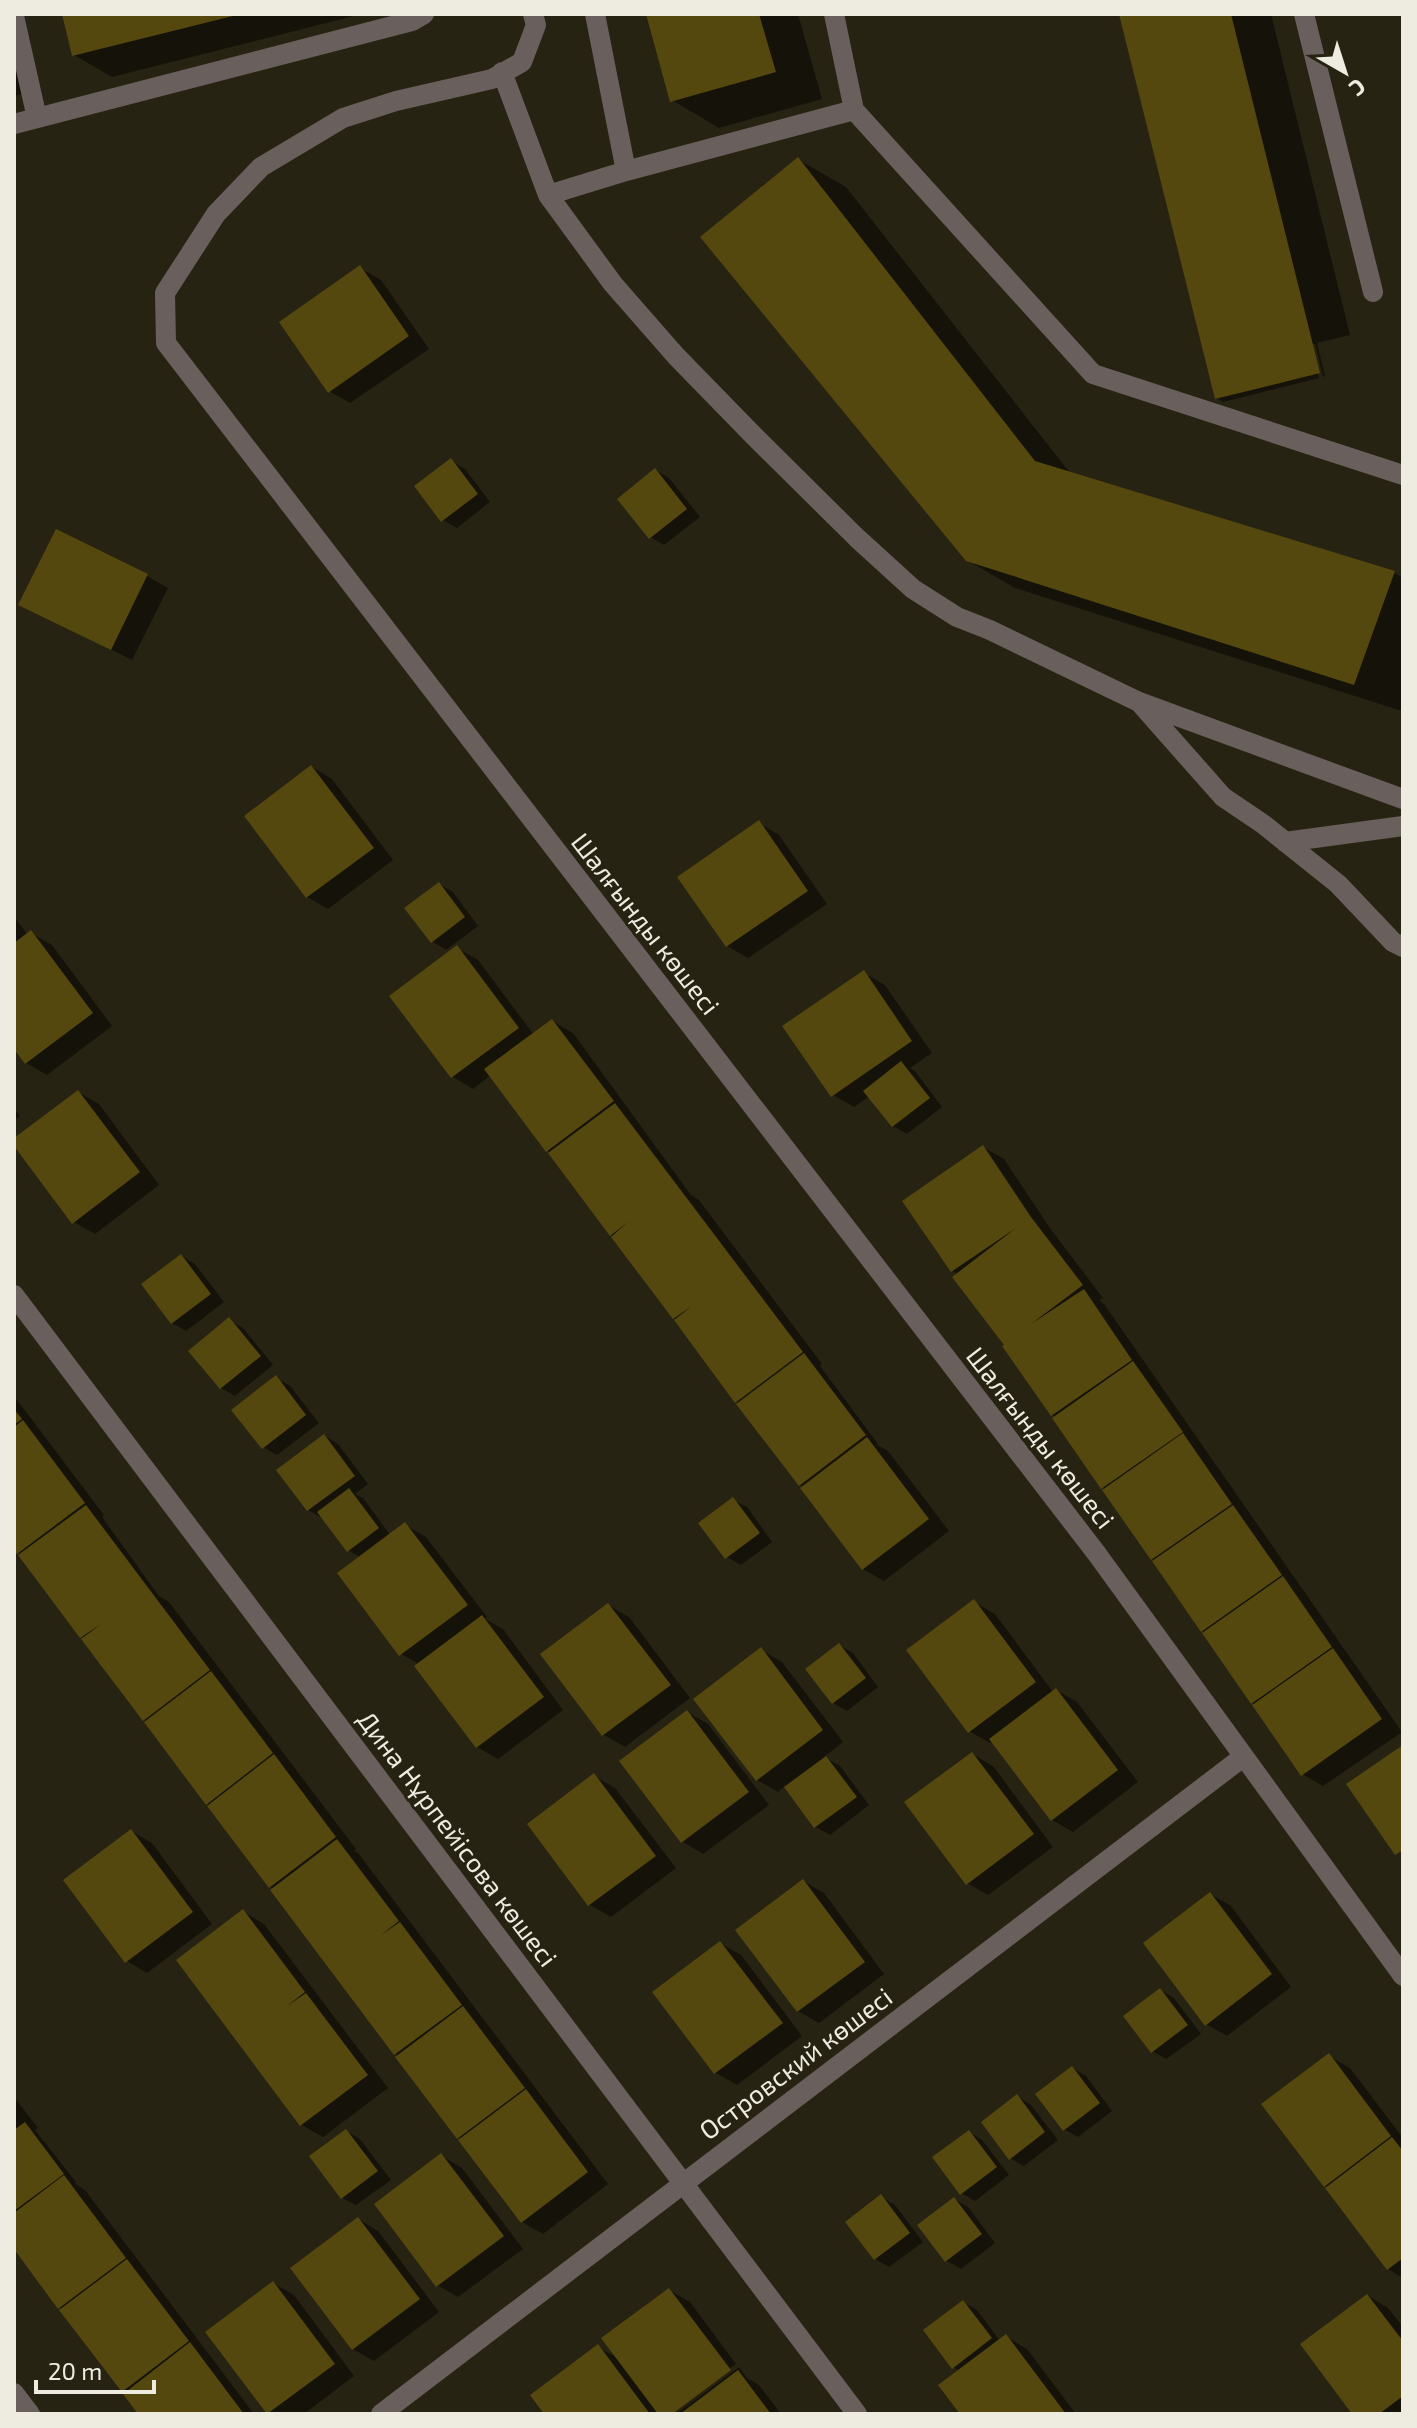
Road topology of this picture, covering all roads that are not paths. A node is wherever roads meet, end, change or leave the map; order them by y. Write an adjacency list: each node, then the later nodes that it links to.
1 (424, 14): 9 (street)
2 (533, 14): 7 (street, Шалғынды көшесі)
3 (595, 14): 11 (street)
4 (834, 14): 8 (street)
5 (1304, 14): 13 (street)
6 (14, 16): 9 (street)
7 (502, 72): 12 (street); 21 (street, Шалғынды көшесі)
8 (854, 110): 11 (street); 14 (street)
9 (37, 118): 10 (street)
10 (14, 124)
11 (626, 171): 12 (street)
12 (548, 195): 15 (street)
13 (1373, 292)
14 (1403, 475)
15 (1139, 702): 16 (street); 18 (street)
16 (1403, 799)
17 (1403, 826): 18 (street)
18 (1285, 842): 19 (street)
19 (1403, 947)
20 (14, 1295): 23 (street, Дина Нұрпейісова көшесі)
21 (1243, 1757): 22 (street, Шалғынды көшесі); 23 (street, Островский көшесі)
22 (1403, 1976)
23 (684, 2182): 26 (street, Островский көшесі); 27 (street, Дина Нұрпейісова көшесі)
24 (14, 2393): 25 (street)
25 (30, 2414)
26 (381, 2414)
27 (857, 2414)

